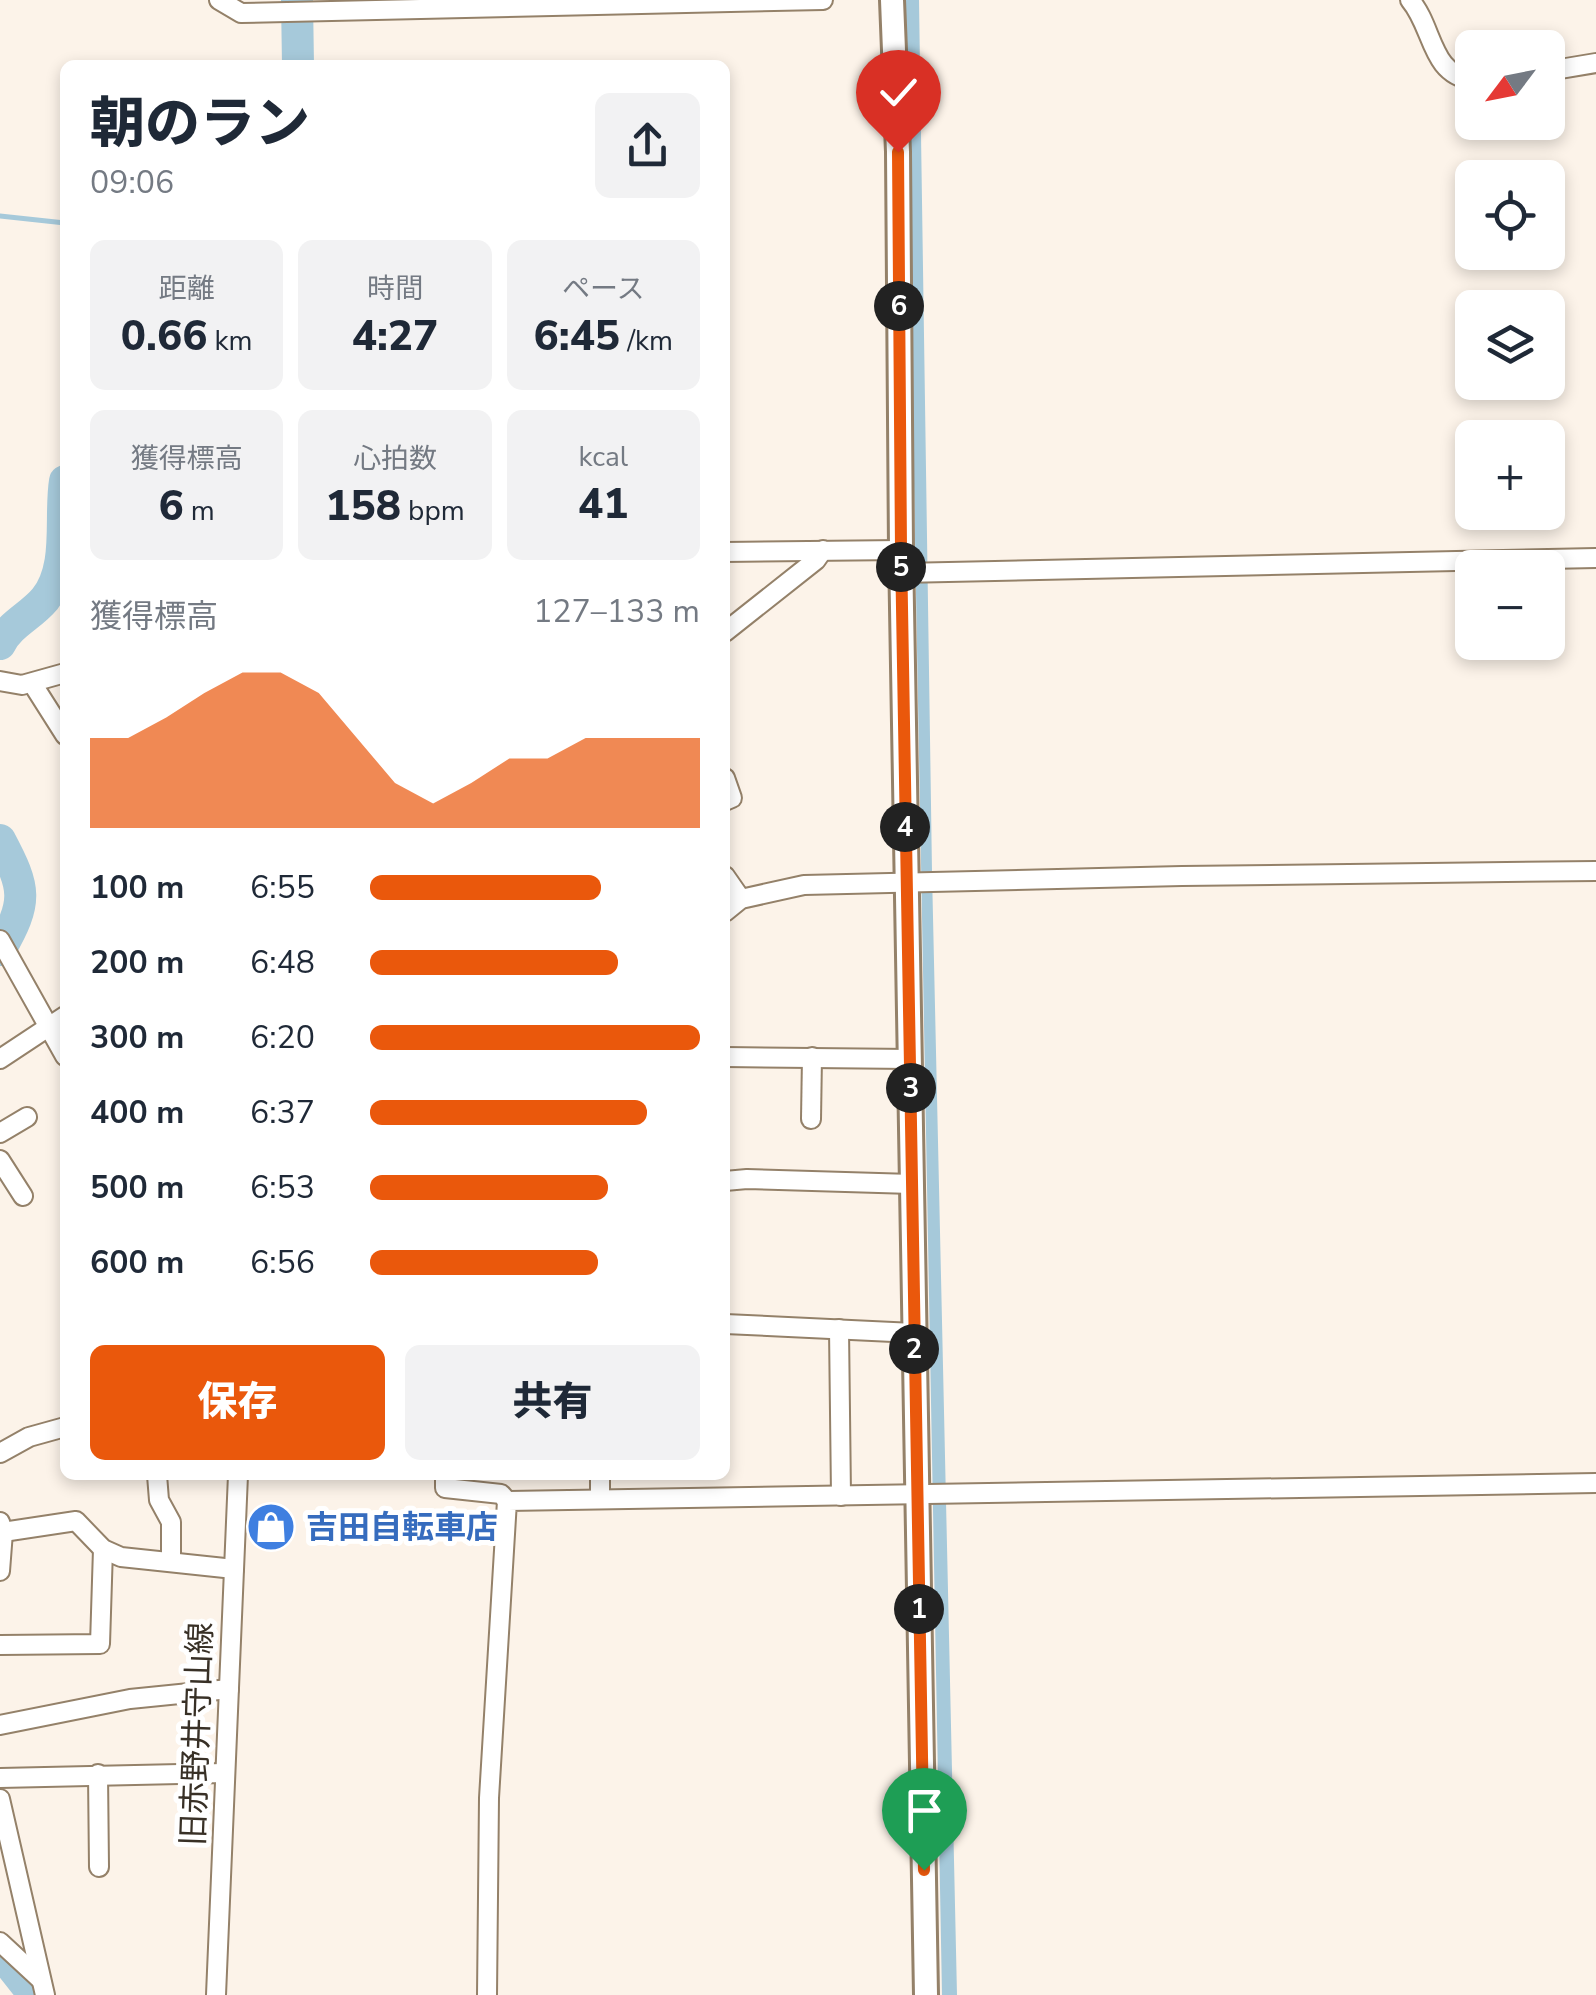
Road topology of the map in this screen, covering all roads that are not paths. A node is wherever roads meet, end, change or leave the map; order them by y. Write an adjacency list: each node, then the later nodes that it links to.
1 (219, 0): 2 (street)
2 (823, 0)
3 (892, 0): 11 (main road)
4 (1410, 0): 7 (street)
5 (1596, 63): 6 (street)
6 (1565, 68)
7 (1455, 76)
8 (823, 550): 9 (street); 11 (street); 12 (street)
9 (730, 552)
10 (1596, 558): 11 (street)
11 (901, 562): 18 (main road)
12 (730, 628)
13 (60, 674): 15 (street)
14 (0, 681): 15 (street)
15 (32, 682): 16 (street)
16 (60, 727)
17 (1596, 872): 18 (street)
18 (906, 882): 20 (street); 29 (main road)
19 (730, 884): 20 (street)
20 (741, 900): 21 (street)
21 (730, 908)
22 (0, 940): 24 (street)
23 (60, 1020): 24 (street)
24 (48, 1029): 25 (street); 28 (street)
25 (60, 1048)
26 (730, 1058): 27 (street)
27 (812, 1058): 29 (street); 31 (street)
28 (0, 1059)
29 (911, 1059): 35 (main road)
30 (27, 1117): 32 (street)
31 (811, 1120)
32 (0, 1134)
33 (0, 1160): 36 (street)
34 (730, 1181): 35 (street)
35 (912, 1184): 39 (main road)
36 (23, 1196)
37 (730, 1324): 38 (street)
38 (839, 1329): 39 (street); 48 (street)
39 (914, 1333): 47 (main road)
40 (60, 1428): 41 (street)
41 (0, 1454)
42 (157, 1480): 53 (street)
43 (238, 1480): 54 (street, 旧赤野井守山線)
44 (444, 1480): 50 (street)
45 (600, 1480): 49 (street)
46 (1596, 1484): 47 (street)
47 (916, 1495): 48 (street); 68 (main road)
48 (841, 1496): 49 (street)
49 (600, 1499): 50 (street)
50 (506, 1501): 67 (street)
51 (1, 1527): 52 (street); 55 (street)
52 (103, 1549): 53 (street); 56 (street)
53 (171, 1562): 54 (street)
54 (234, 1569): 57 (street, 旧赤野井守山線)
55 (0, 1571)
56 (0, 1645)
57 (228, 1689): 58 (street); 59 (street, 旧赤野井守山線)
58 (0, 1725)
59 (225, 1773): 60 (street); 66 (street, 旧赤野井守山線)
60 (98, 1774): 61 (street); 63 (street)
61 (0, 1778)
62 (0, 1799): 65 (street)
63 (100, 1867)
64 (0, 1942): 65 (street)
65 (43, 1988)
66 (216, 1995)
67 (487, 1995)
68 (926, 1995)

